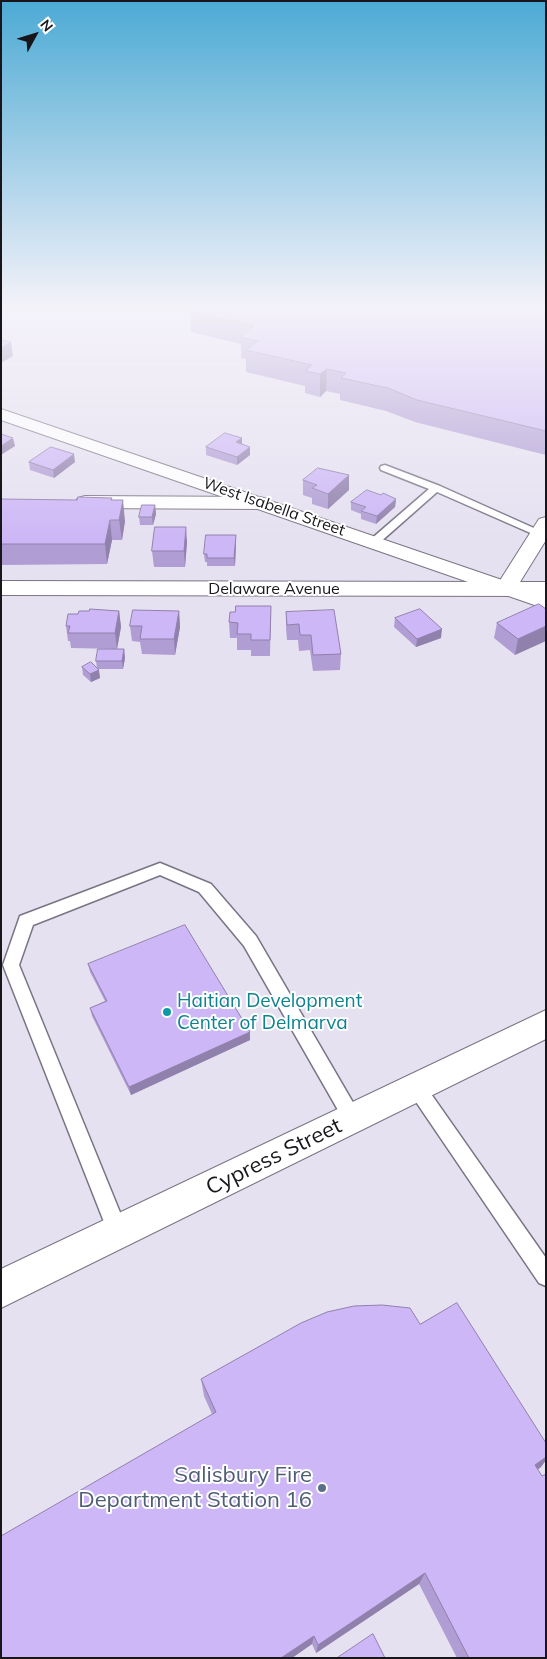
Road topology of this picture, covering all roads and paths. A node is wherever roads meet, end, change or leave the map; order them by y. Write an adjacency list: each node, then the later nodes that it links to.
1 (1, 414): 5 (street, West Isabella Street)
2 (385, 468): 3 (lane)
3 (436, 488): 6 (lane); 7 (lane)
4 (71, 502): 5 (street)
5 (260, 502): 7 (street, West Isabella Street)
6 (542, 528): 9 (street)
7 (374, 542): 9 (street, West Isabella Street)
8 (1, 588): 9 (street, Delaware Avenue)
9 (506, 588): 10 (street, Delaware Avenue); 11 (street, West Isabella Street)
10 (546, 589)
11 (546, 602)
12 (543, 1029): 13 (street, Cypress Street)
13 (416, 1087): 14 (street, Cypress Street); 16 (lane)
14 (353, 1118): 15 (street, Cypress Street); 15 (lane)
15 (118, 1232): 17 (street, Cypress Street)
16 (546, 1276)
17 (1, 1289)

